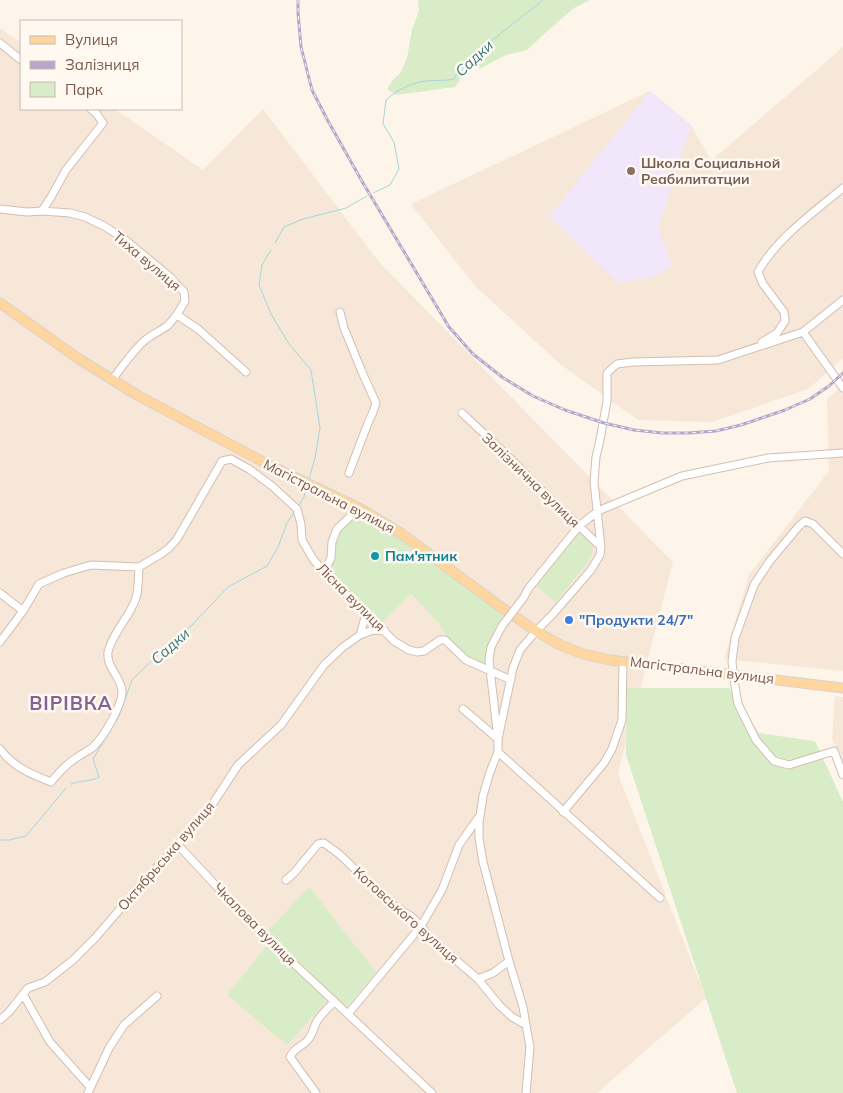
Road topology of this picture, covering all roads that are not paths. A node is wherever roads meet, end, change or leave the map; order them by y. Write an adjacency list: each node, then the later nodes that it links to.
1 (0, 43): 2 (street)
2 (20, 59)
3 (93, 110): 6 (street)
4 (843, 188): 12 (street)
5 (0, 209): 6 (street, Тиха вулиця)
6 (42, 211): 10 (street, Тиха вулиця)
7 (843, 300): 11 (street)
8 (0, 303): 14 (main road, Магістральна вулиця)
9 (340, 312): 18 (street)
10 (177, 315): 13 (street); 14 (street)
11 (803, 332): 12 (street); 15 (street)
12 (750, 350): 20 (street)
13 (246, 372)
14 (112, 380): 19 (main road, Магістральна вулиця)
15 (843, 388)
16 (462, 413): 21 (street, Залізнична вулиця)
17 (843, 454): 20 (street)
18 (349, 473)
19 (359, 508): 25 (street); 29 (main road, Магістральна вулиця)
20 (598, 511): 21 (street); 22 (street)
21 (579, 526): 22 (street, Залізнична вулиця); 34 (street, bridge)
22 (601, 547): 29 (street)
23 (843, 554): 35 (street)
24 (138, 567): 25 (street, Лісна вулиця); 27 (street); 40 (street)
25 (324, 572): 28 (street, Лісна вулиця)
26 (0, 593): 27 (street)
27 (23, 611): 32 (street)
28 (366, 614): 30 (street, Лісна вулиця); 31 (street)
29 (536, 630): 33 (main road, Магістральна вулиця); 36 (street)
30 (385, 632): 31 (street); 34 (street, Лісна вулиця)
31 (360, 635): 47 (street, Октябрьська вулиця)
32 (0, 642)
33 (623, 661): 35 (main road, Магістральна вулиця); 45 (street)
34 (489, 671): 36 (street); 39 (street)
35 (733, 674): 37 (main road, Магістральна вулиця); 41 (street)
36 (511, 680): 39 (street)
37 (843, 688)
38 (463, 709): 39 (street)
39 (498, 739): 42 (street)
40 (1, 750)
41 (834, 751): 43 (street); 44 (street)
42 (498, 752): 45 (street); 46 (street)
43 (843, 752)
44 (843, 775)
45 (563, 812): 49 (street)
46 (480, 816): 50 (street); 51 (street)
47 (178, 845): 53 (street, Октябрьська вулиця); 55 (street, Чкалова вулиця)
48 (286, 880): 50 (street, Котовського вулиця)
49 (660, 898)
50 (421, 926): 52 (street, Котовського вулиця); 56 (street)
51 (509, 961): 52 (street); 58 (street)
52 (478, 980): 58 (street, Котовського вулиця)
53 (23, 994): 57 (street, Октябрьська вулиця); 59 (street)
54 (157, 996): 59 (street)
55 (334, 1002): 56 (street, Чкалова вулиця); 60 (street)
56 (348, 1014): 61 (street, Чкалова вулиця)
57 (0, 1020)
58 (526, 1025): 62 (street)
59 (89, 1090)
60 (316, 1093)
61 (432, 1093)
62 (526, 1093)

